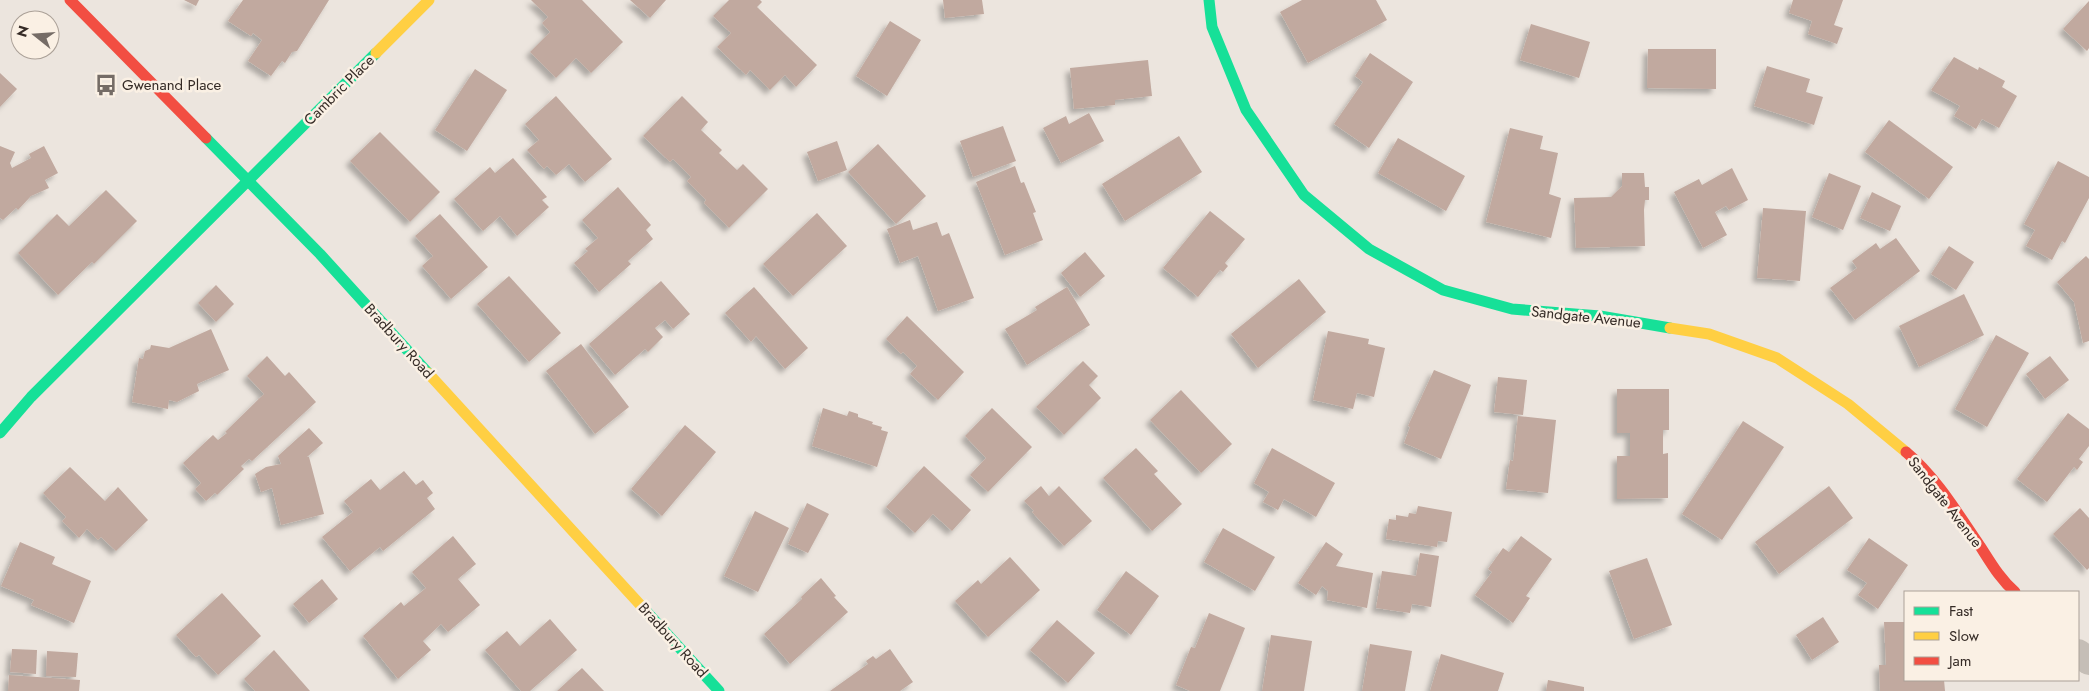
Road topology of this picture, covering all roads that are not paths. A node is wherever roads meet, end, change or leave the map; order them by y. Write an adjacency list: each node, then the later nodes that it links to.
1 (70, 0): 4 (street, Bradbury Road)
2 (429, 0): 4 (street, Cambric Place)
3 (1208, 0): 6 (street, Sandgate Avenue)
4 (248, 181): 5 (street); 7 (street, Bradbury Road)
5 (0, 434)
6 (2014, 591)
7 (719, 691)

